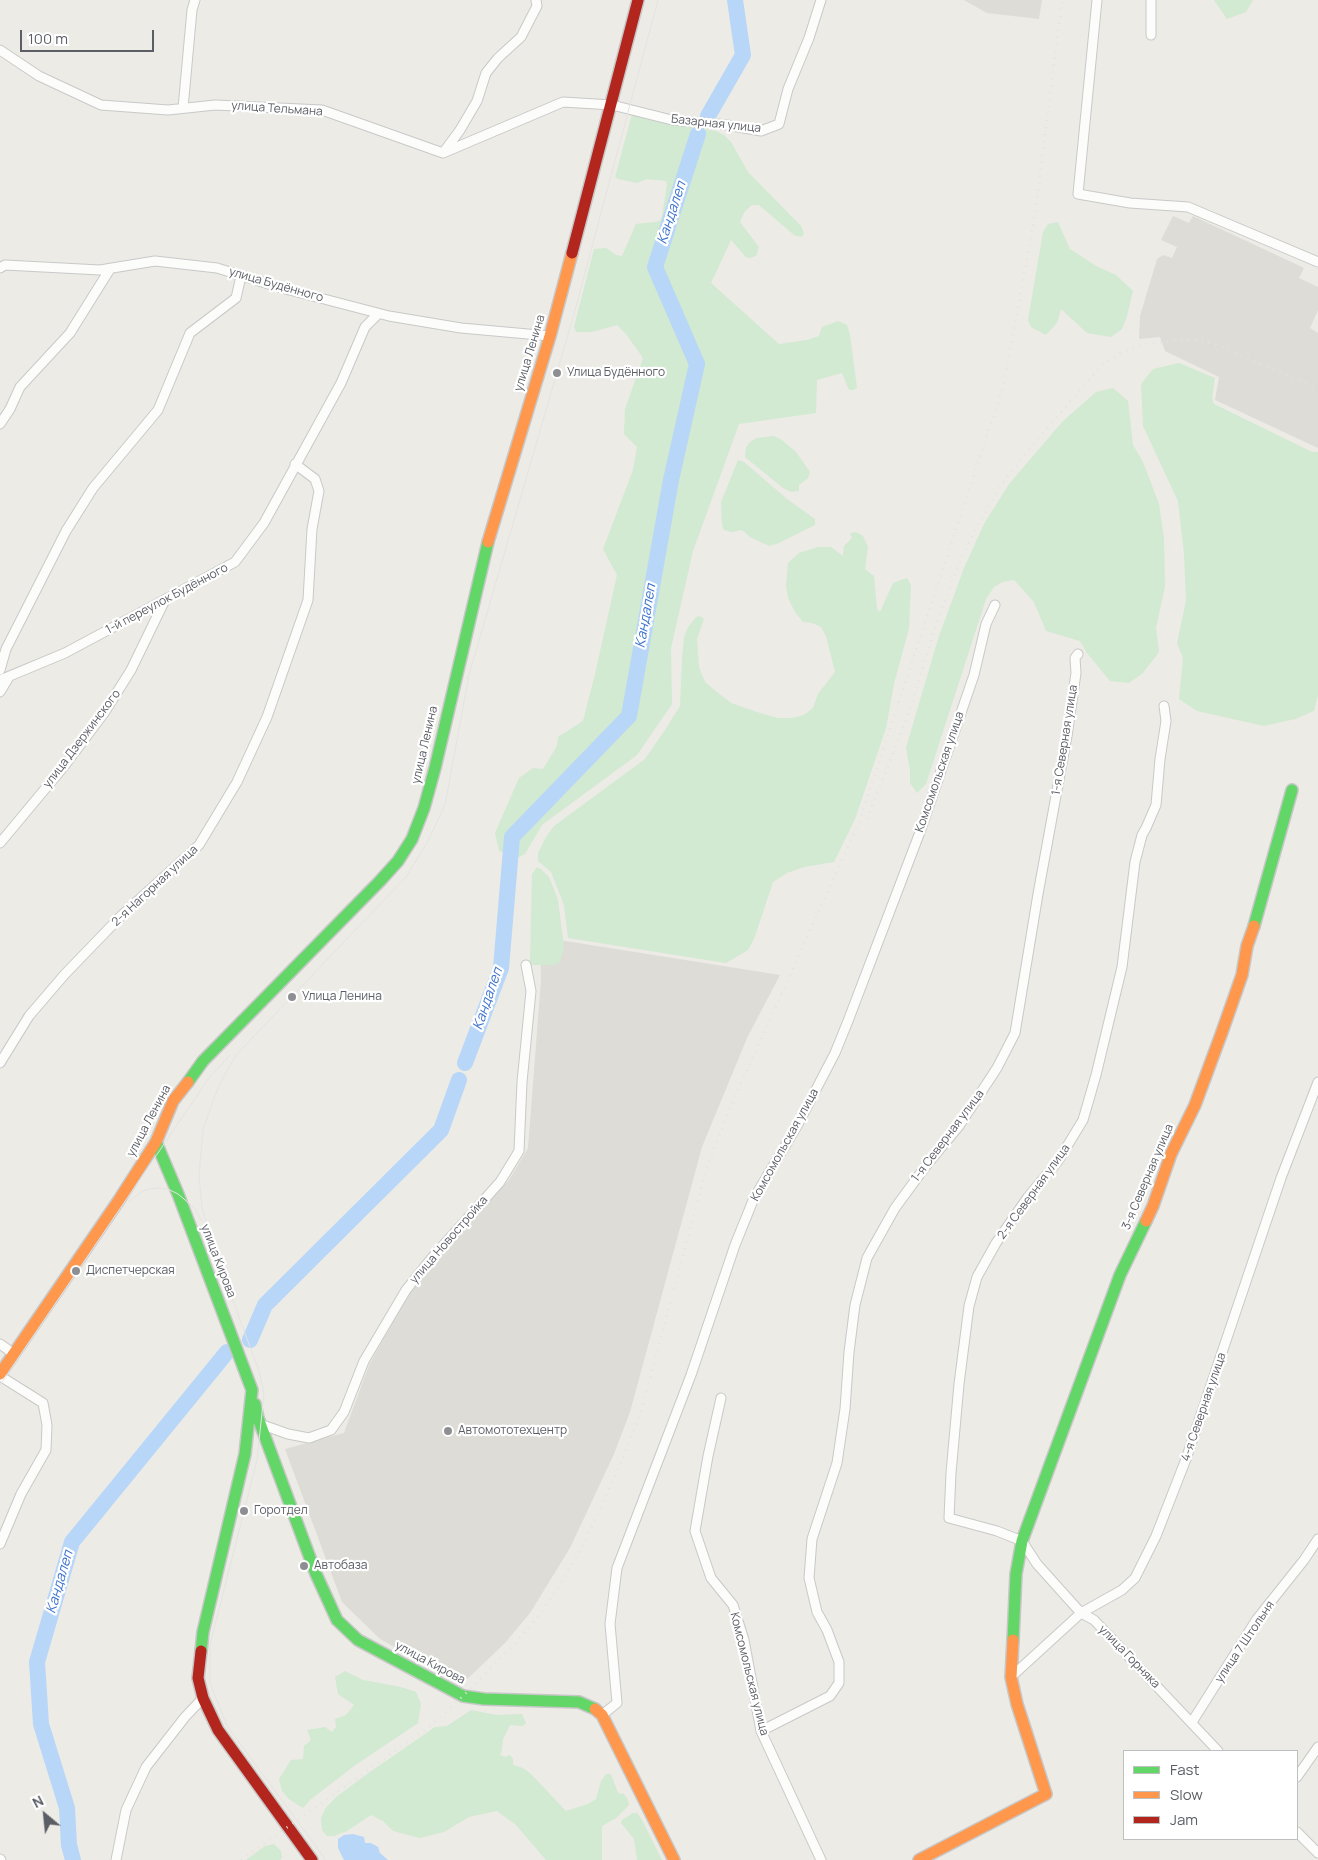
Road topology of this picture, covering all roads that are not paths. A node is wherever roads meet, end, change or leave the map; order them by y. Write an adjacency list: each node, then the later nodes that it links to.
1 (196, 0): 10 (street)
2 (536, 0): 11 (street)
3 (638, 0): 9 (street, улица Ленина)
4 (821, 0): 9 (street, Базарная улица)
5 (1097, 0): 12 (street)
6 (1151, 0): 7 (street)
7 (1150, 35)
8 (0, 50): 10 (street, улица Тельмана)
9 (612, 104): 11 (street); 18 (street, улица Ленина)
10 (183, 108): 11 (street, улица Тельмана)
11 (443, 153)
12 (1318, 262)
13 (3, 266): 14 (street, улица Будённого); 15 (street)
14 (110, 269): 16 (street, улица Будённого); 19 (street)
15 (0, 275)
16 (241, 276): 17 (street, улица Будённого); 24 (street)
17 (378, 314): 18 (street, улица Будённого); 20 (street, 1-й переулок Будённого)
18 (550, 336): 33 (street, улица Ленина)
19 (0, 424)
20 (295, 464): 21 (street, 1-й переулок Будённого); 31 (street, 2-я Нагорная улица)
21 (165, 600): 25 (street, 1-й переулок Будённого); 29 (street, улица Дзержинского)
22 (995, 605): 46 (street, Комсомольская улица)
23 (1078, 654): 48 (street, 1-я Северная улица)
24 (0, 670)
25 (4, 678): 26 (street)
26 (0, 692)
27 (1164, 706): 41 (street, 2-я Северная улица)
28 (1292, 790): 41 (street, 3-я Северная улица)
29 (0, 843)
30 (526, 965): 39 (street, улица Новостройка)
31 (0, 1063)
32 (1318, 1082): 43 (street, 4-я Северная улица)
33 (156, 1142): 35 (street, улица Ленина); 37 (street, улица Кирова)
34 (0, 1344): 35 (street)
35 (14, 1354): 36 (street, улица Ленина)
36 (0, 1375): 42 (street)
37 (252, 1390): 39 (street, улица Кирова); 45 (street, улица Кирова)
38 (721, 1398): 48 (street, Комсомольская улица)
39 (260, 1424): 46 (street, улица Кирова)
40 (1318, 1540): 47 (street, улица 7 Штольня)
41 (1022, 1541): 43 (street, улица Горняка); 44 (street, 3-я Северная улица)
42 (0, 1544)
43 (1081, 1613): 44 (street, 4-я Северная улица); 47 (street, улица Горняка)
44 (1011, 1677): 58 (street, 3-я Северная улица)
45 (202, 1698): 54 (street); 55 (street, улица Кирова)
46 (602, 1715): 56 (street)
47 (1192, 1722): 50 (street, улица Горняка)
48 (761, 1731): 57 (street, Комсомольская улица)
49 (1318, 1747): 51 (street)
50 (1217, 1750)
51 (1298, 1776)
52 (1298, 1833): 53 (street)
53 (1318, 1853)
54 (116, 1860)
55 (312, 1860)
56 (674, 1860)
57 (821, 1860)
58 (919, 1860)

